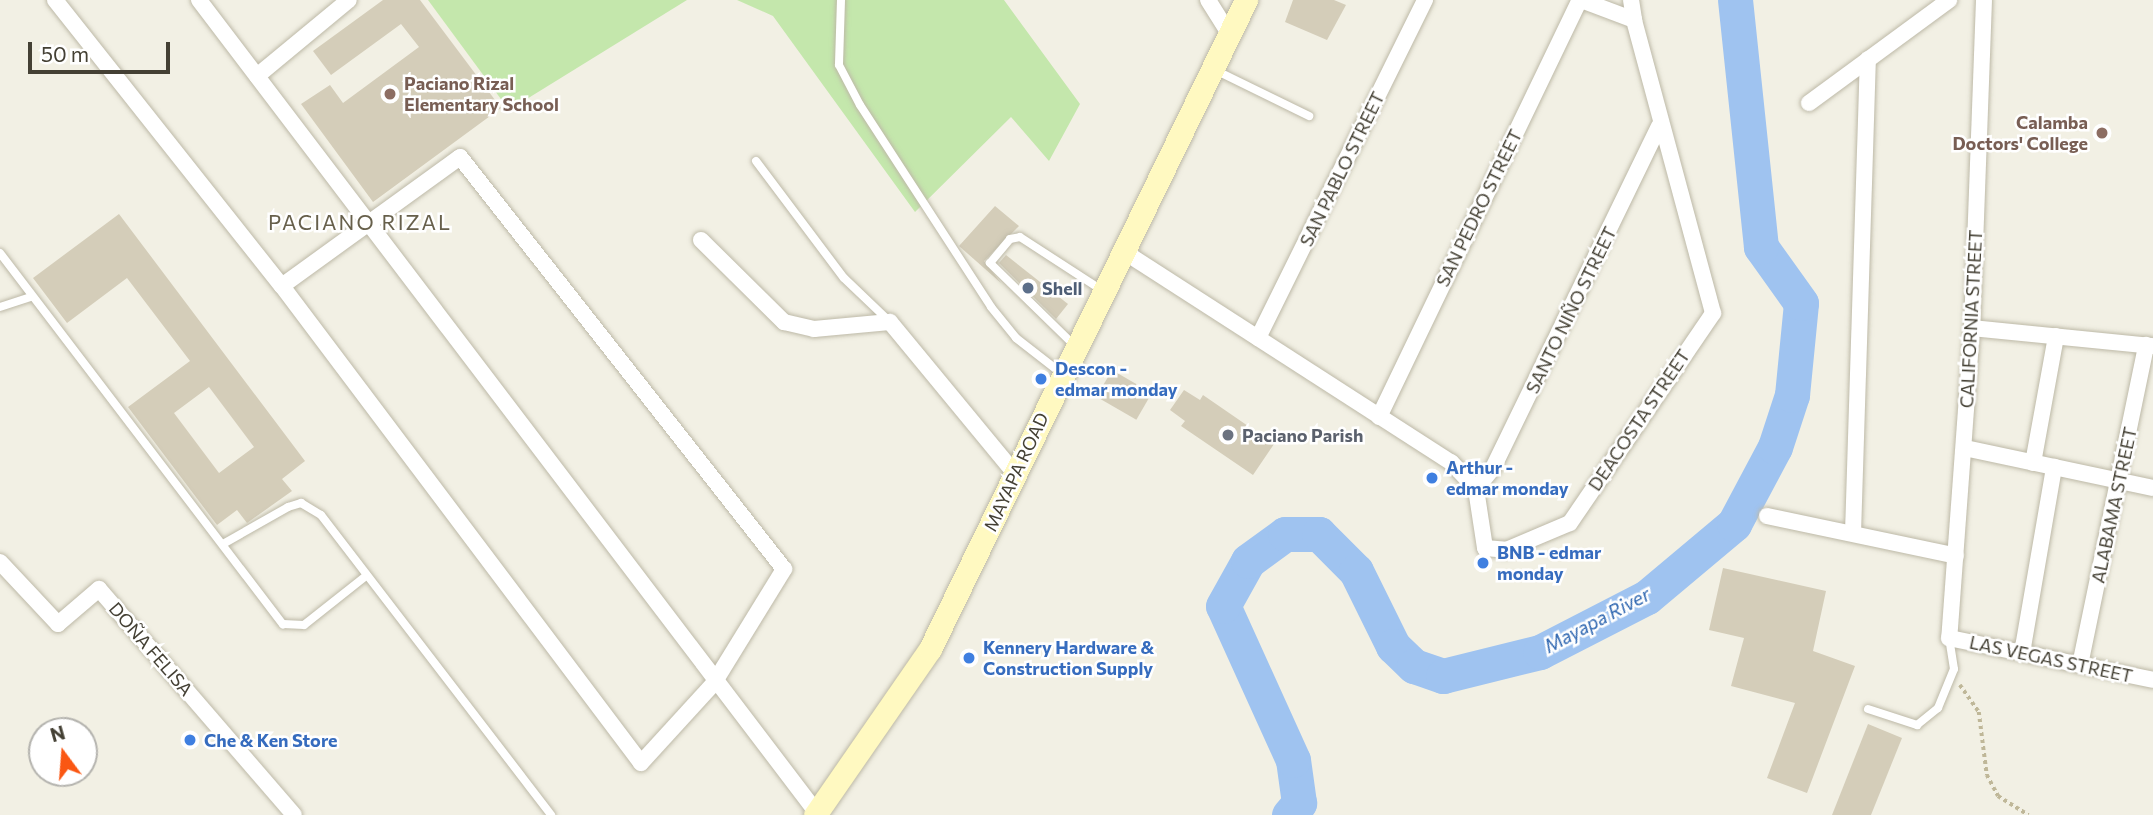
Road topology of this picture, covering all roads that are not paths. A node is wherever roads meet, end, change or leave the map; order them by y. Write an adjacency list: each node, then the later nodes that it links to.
1 (55, 0): 25 (street)
2 (199, 0): 16 (street)
3 (349, 0): 16 (street)
4 (841, 0): 35 (lane)
5 (1208, 0): 13 (street)
6 (1247, 0): 13 (main road, MAYAPA ROAD)
7 (1425, 0): 32 (street, SAN PABLO STREET)
8 (1580, 0): 12 (street); 36 (street, SAN PEDRO STREET)
9 (1631, 0): 12 (street, DEACOSTA STREET)
10 (1948, 0): 14 (street)
11 (1984, 0): 30 (street, CALIFORNIA STREET)
12 (1633, 20): 19 (street, DEACOSTA STREET)
13 (1230, 35): 15 (main road, MAYAPA ROAD)
14 (1868, 59): 17 (street); 45 (street)
15 (1213, 69): 18 (lane); 23 (main road, MAYAPA ROAD)
16 (257, 76): 21 (street)
17 (1809, 103)
18 (1309, 116)
19 (1659, 127): 43 (street, SANTO NIÑO STREET); 43 (street, DEACOSTA STREET)
20 (756, 161): 29 (lane)
21 (368, 224): 25 (street); 54 (street); 54 (street)
22 (701, 240): 29 (street)
23 (1123, 251): 26 (main road, MAYAPA ROAD); 32 (street)
24 (0, 253): 27 (lane)
25 (282, 286): 54 (street)
26 (1103, 291): 34 (main road, MAYAPA ROAD); 34 (lane)
27 (31, 297): 28 (lane); 46 (lane)
28 (0, 307)
29 (890, 322): 40 (street)
30 (1972, 328): 31 (street); 37 (street, CALIFORNIA STREET)
31 (2056, 336): 33 (street); 38 (street)
32 (1258, 338): 36 (street)
33 (2149, 345): 41 (street, ALABAMA STREET)
34 (1075, 346): 35 (main road, MAYAPA ROAD)
35 (1061, 373): 40 (main road, MAYAPA ROAD)
36 (1379, 417): 43 (street)
37 (1965, 448): 38 (street); 47 (street, CALIFORNIA STREET)
38 (2033, 463): 39 (street)
39 (2054, 467): 41 (street); 51 (street)
40 (1016, 475): 56 (main road, MAYAPA ROAD)
41 (2119, 481): 42 (street); 52 (street, ALABAMA STREET)
42 (2153, 488)
43 (1476, 489)
44 (1767, 516): 45 (street)
45 (1853, 533): 47 (street)
46 (223, 544): 49 (lane); 49 (lane)
47 (1956, 556): 50 (street, CALIFORNIA STREET)
48 (0, 562): 57 (street, DOÑA FELISA)
49 (367, 575): 58 (lane)
50 (1949, 638): 51 (street, LAS VEGAS STREET); 55 (lane)
51 (2022, 653): 52 (street, LAS VEGAS STREET)
52 (2080, 665): 53 (street, LAS VEGAS STREET)
53 (2153, 680)
54 (714, 683): 56 (street)
55 (1868, 709)
56 (816, 814)
57 (294, 815)
58 (551, 815)

